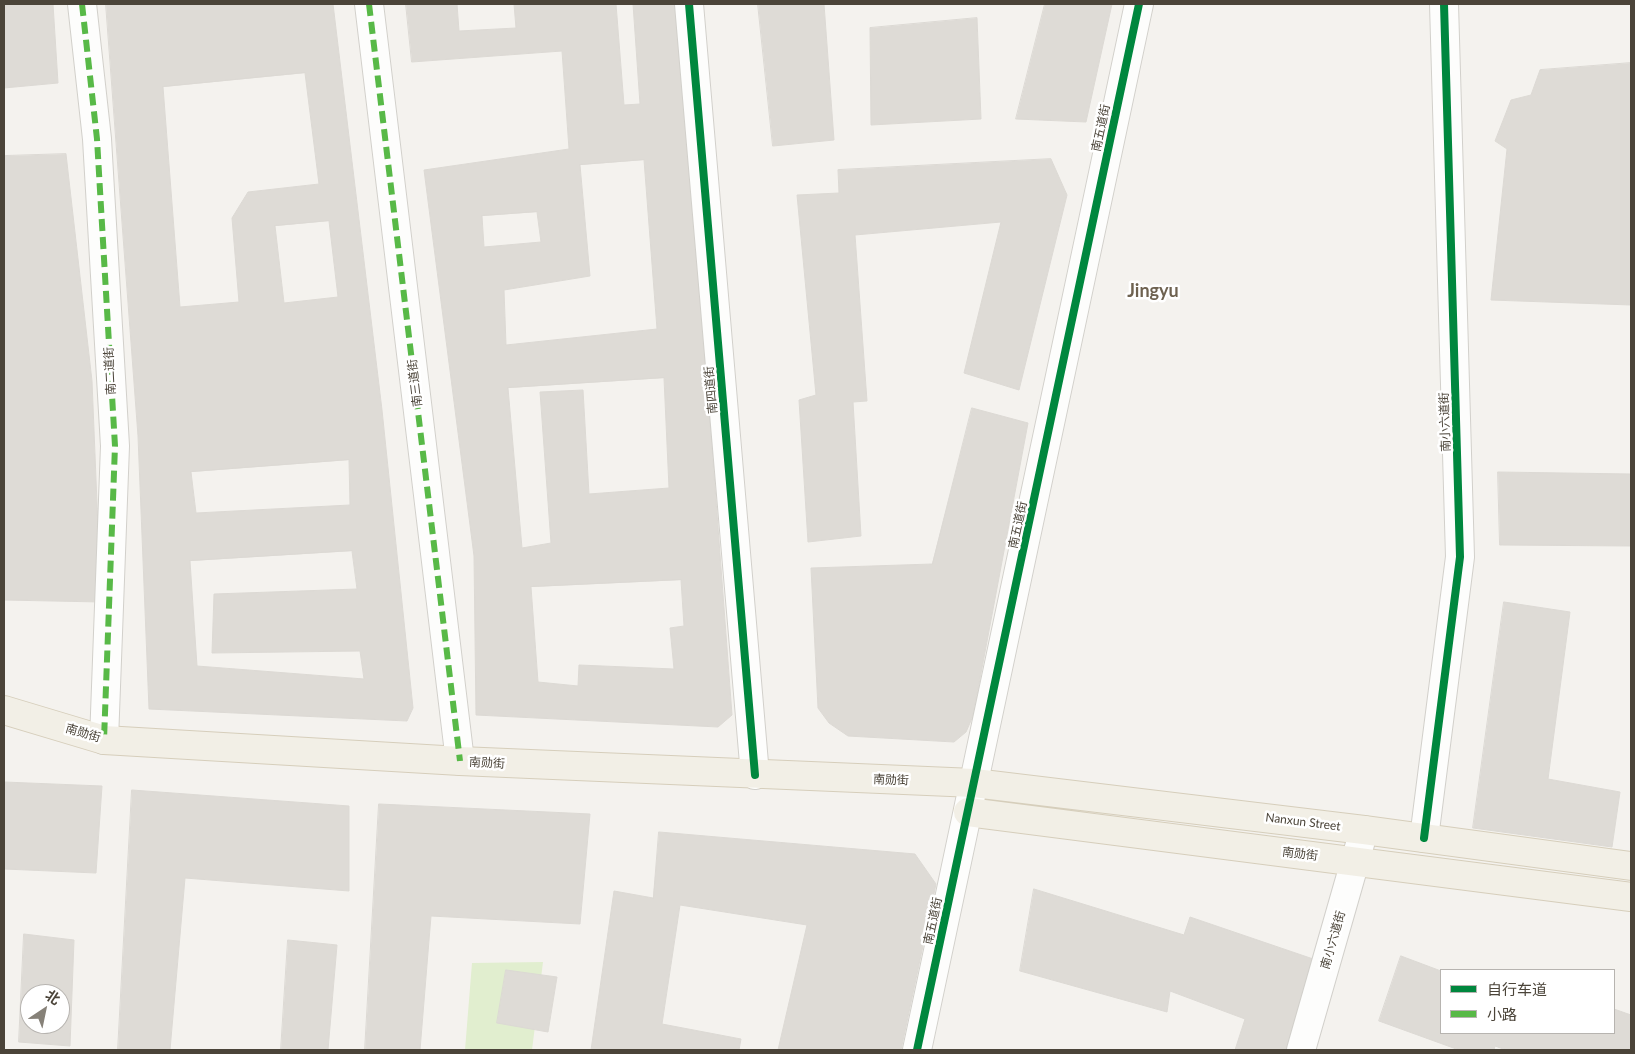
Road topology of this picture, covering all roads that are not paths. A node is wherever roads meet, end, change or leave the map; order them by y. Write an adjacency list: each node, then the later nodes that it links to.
1 (82, 4): 7 (street, 南二道街)
2 (369, 4): 8 (street, 南三道街)
3 (689, 4): 9 (street, 南四道街)
4 (1139, 4): 10 (street, 南五道街)
5 (1444, 4): 13 (street, 南小六道街)
6 (4, 710): 7 (main road, 南勋街)
7 (104, 740): 8 (main road, 南勋街)
8 (460, 761): 9 (main road, 南勋街)
9 (755, 775): 10 (main road, 南勋街)
10 (974, 783): 11 (street, 南五道街); 12 (main road, Nanxun Street)
11 (968, 812): 14 (main road, 南勋街); 17 (street, 南五道街)
12 (1364, 830): 13 (main road, Nanxun Street); 14 (street, 南小六道街)
13 (1424, 838): 15 (main road, Nanxun Street)
14 (1356, 862): 16 (main road, 南勋街); 18 (street, 南小六道街)
15 (1631, 866)
16 (1631, 897)
17 (917, 1050)
18 (1301, 1050)

